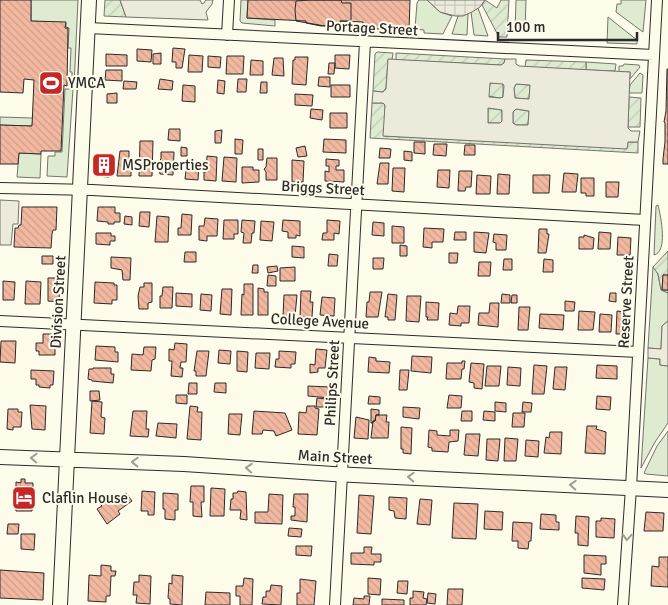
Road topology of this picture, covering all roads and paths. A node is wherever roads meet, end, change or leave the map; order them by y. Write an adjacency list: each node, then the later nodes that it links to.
1 (89, 0): 4 (main road, Division Street)
2 (229, 0): 5 (street)
3 (657, 0): 7 (street, Reserve Street)
4 (88, 28): 5 (street, Portage Street); 9 (main road, Division Street)
5 (227, 35): 6 (street, Portage Street)
6 (365, 42): 7 (street, Portage Street); 10 (street, Philips Street)
7 (654, 55): 11 (street, Reserve Street)
8 (0, 188): 9 (street, Briggs Street)
9 (81, 190): 10 (street, Briggs Street); 13 (main road, Division Street)
10 (357, 205): 11 (street, Briggs Street); 14 (street, Philips Street)
11 (645, 220): 15 (street, Reserve Street)
12 (0, 320): 13 (street, College Avenue)
13 (73, 323): 14 (street, College Avenue); 17 (main road, Division Street)
14 (350, 338): 15 (street, College Avenue); 18 (street, Philips Street)
15 (638, 352): 19 (street, Reserve Street)
16 (0, 457): 17 (main road, Main Street, one-way to 16)
17 (67, 459): 18 (main road, Main Street, one-way to 17); 21 (main road, Division Street)
18 (342, 474): 19 (main road, Main Street, one-way to 18); 22 (street, Philips Street)
19 (631, 488): 20 (main road, Main Street); 23 (street, Reserve Street, one-way to 23)
20 (668, 490)
21 (60, 605)
22 (335, 605)
23 (623, 605)

